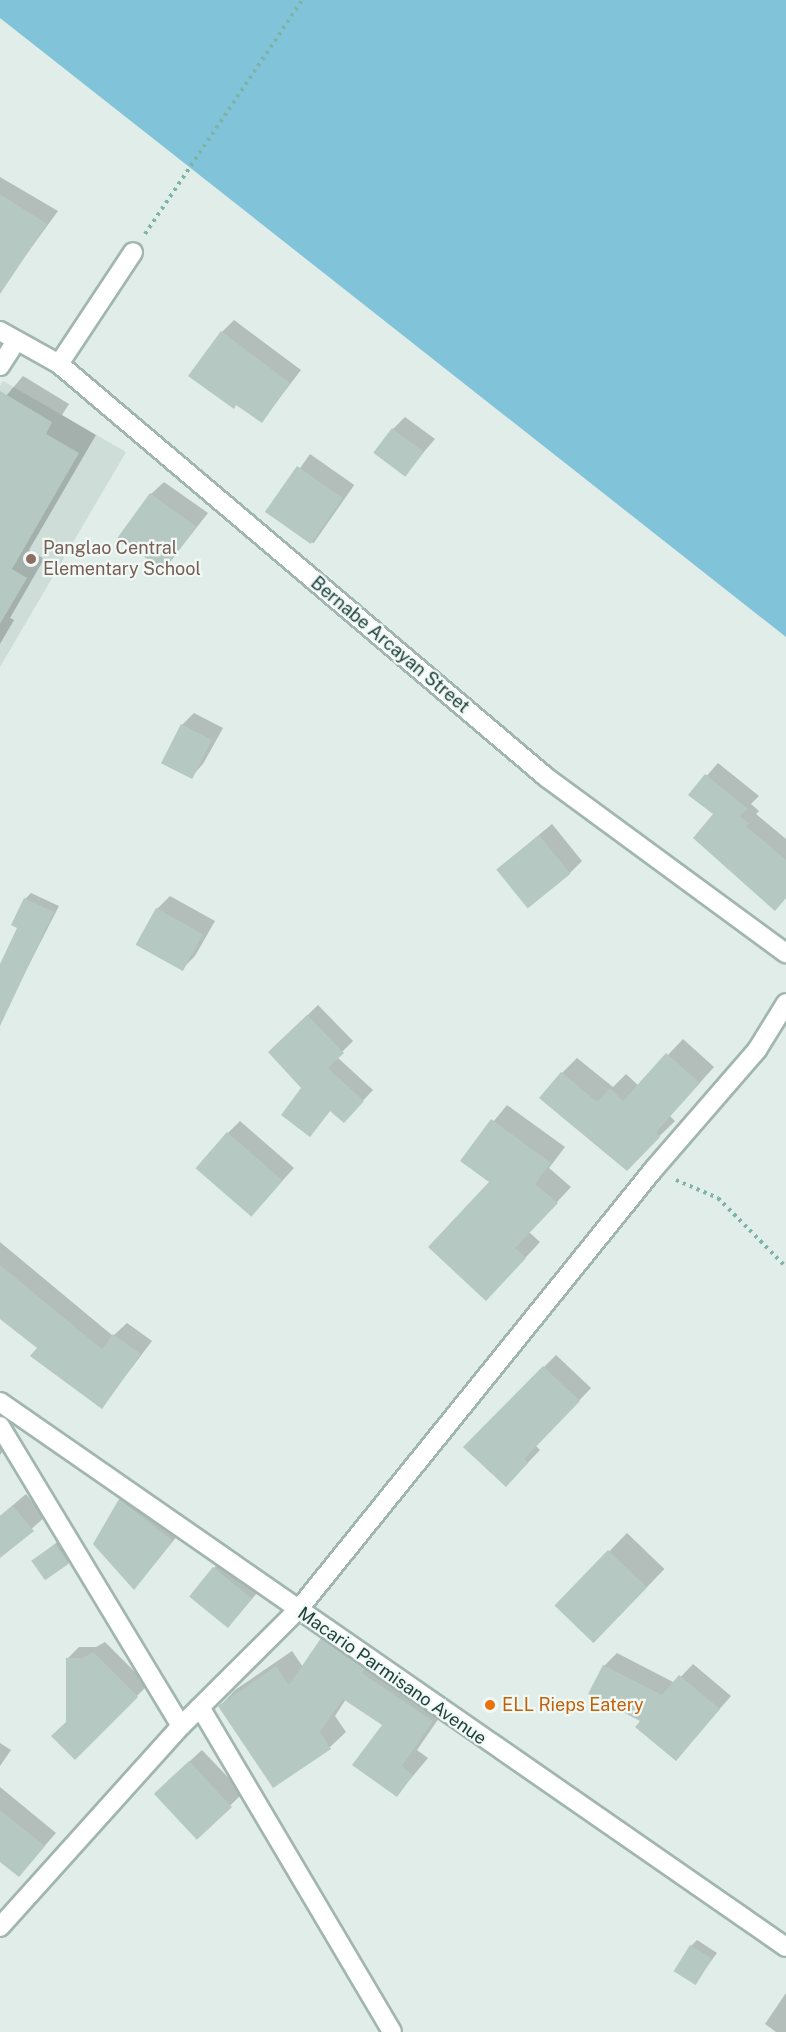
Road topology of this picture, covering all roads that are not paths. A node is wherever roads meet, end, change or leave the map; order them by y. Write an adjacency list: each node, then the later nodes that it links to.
1 (133, 252): 4 (street)
2 (0, 331): 3 (street, Bernabe Arcayan Street)
3 (16, 341): 4 (street, Bernabe Arcayan Street); 5 (street)
4 (59, 364): 6 (street, Bernabe Arcayan Street)
5 (0, 366)
6 (786, 953)
7 (786, 1003): 10 (street)
8 (0, 1402): 10 (street, Macario Parmisano Avenue)
9 (0, 1426): 12 (street)
10 (298, 1610): 11 (street); 14 (street, Macario Parmisano Avenue)
11 (200, 1707): 12 (street); 15 (street)
12 (181, 1726): 13 (street)
13 (0, 1926)
14 (786, 1947)
15 (392, 2032)

